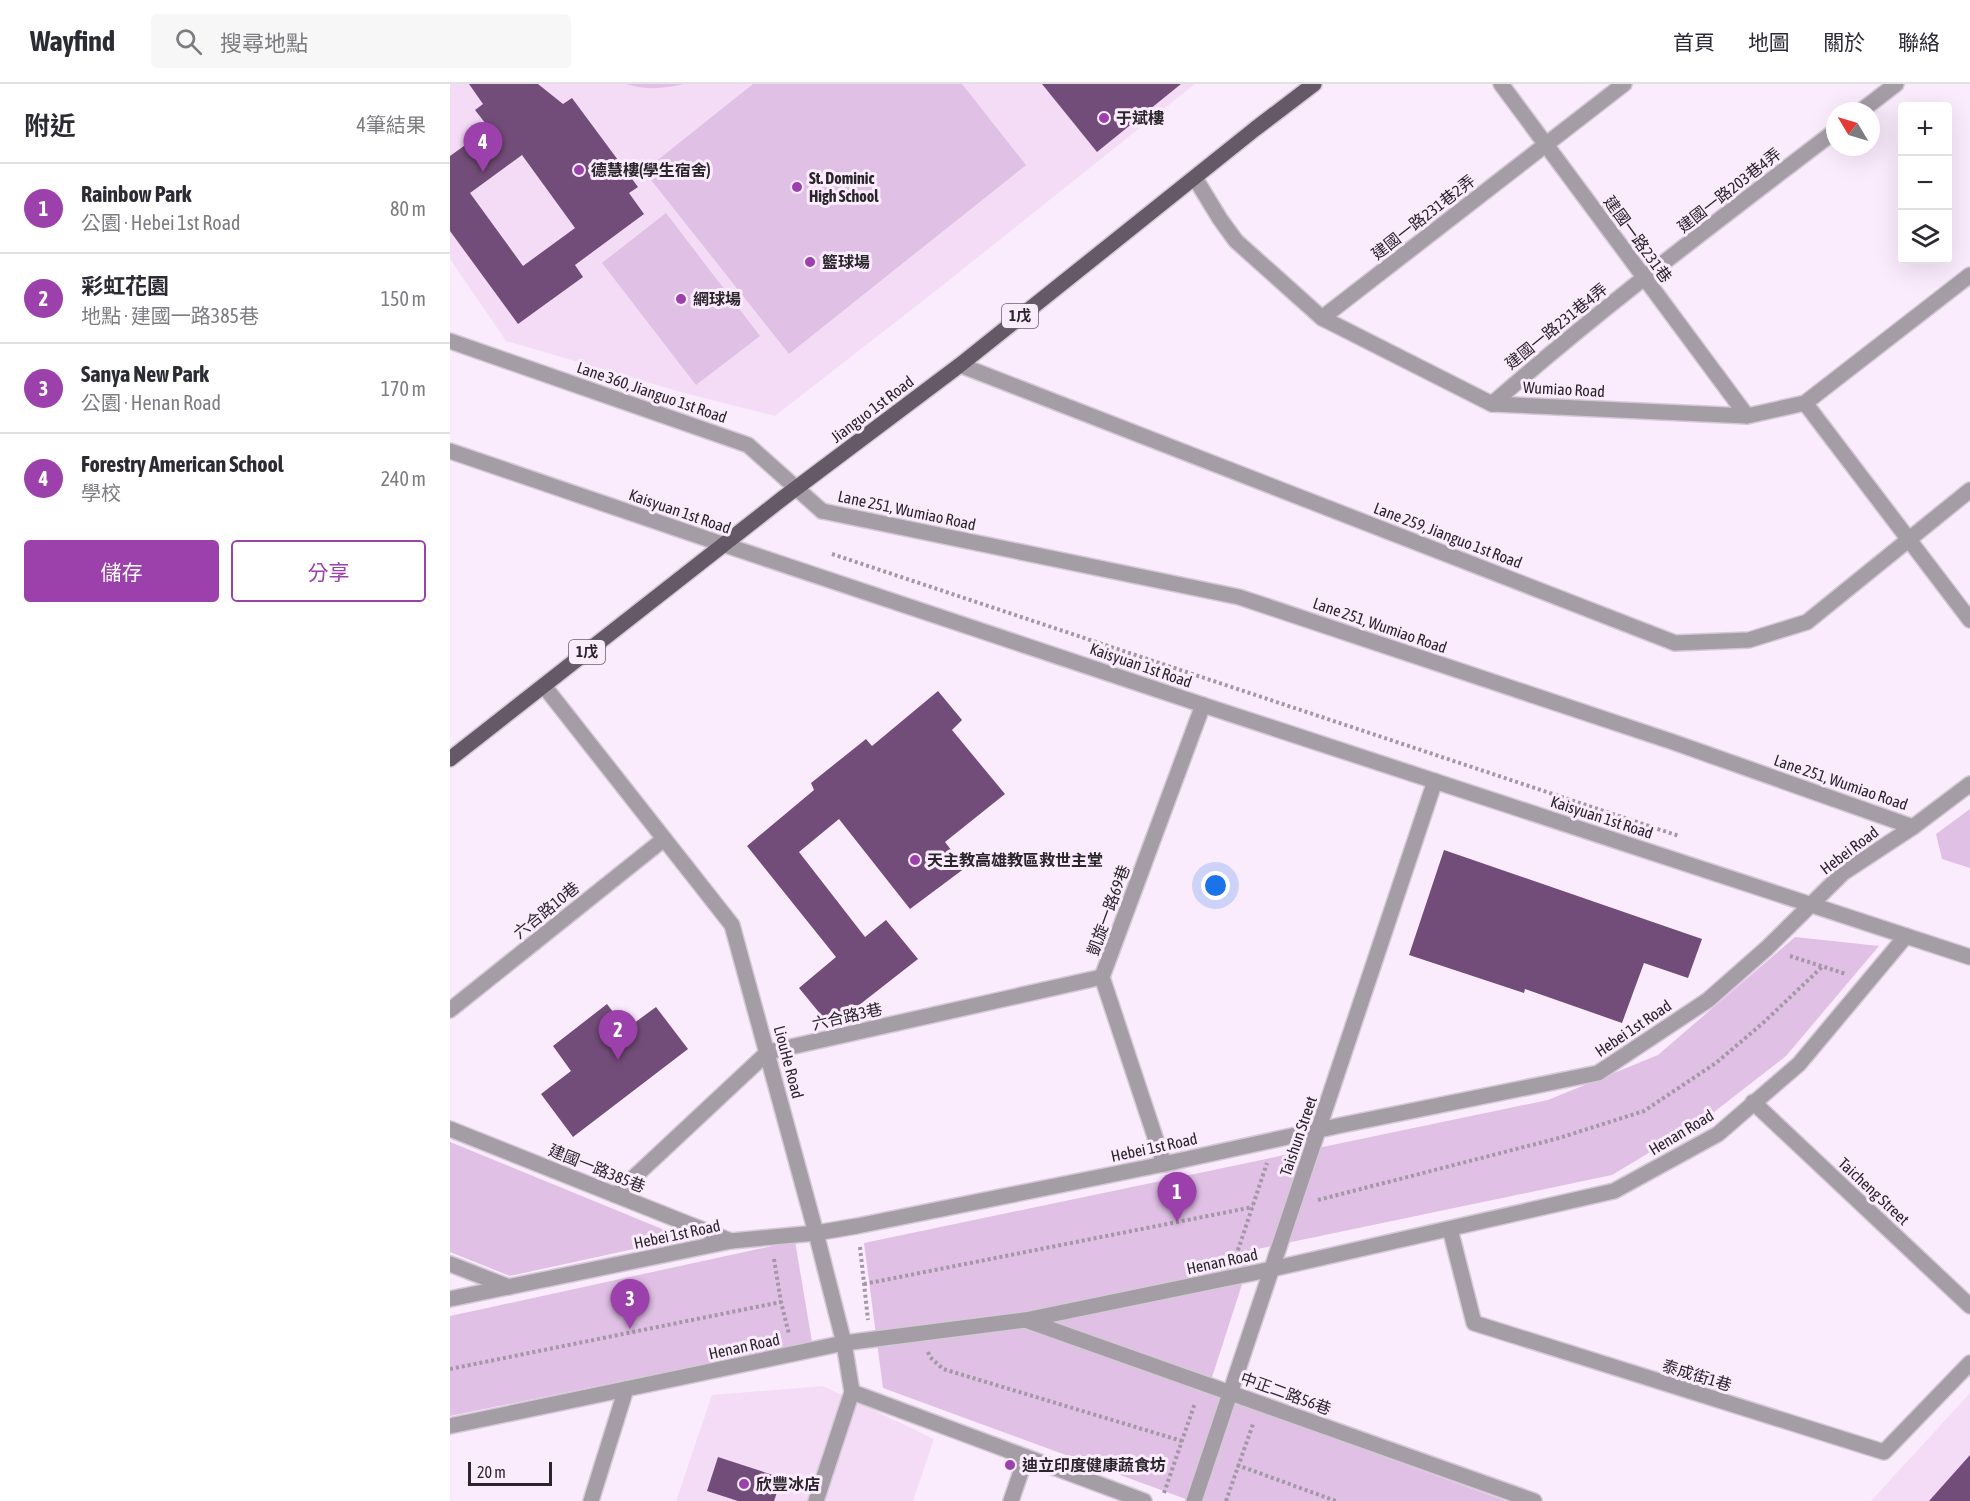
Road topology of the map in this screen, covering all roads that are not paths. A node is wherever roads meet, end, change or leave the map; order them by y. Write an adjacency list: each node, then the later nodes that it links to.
1 (1314, 84): 8 (main road, Jianguo 1st Road / 1戊)
2 (1502, 84): 7 (street, 建國一路231巷)
3 (1624, 84): 7 (street, 建國一路231巷2弄)
4 (1896, 84): 5 (street)
5 (1873, 102)
6 (1826, 138): 10 (street, 建國一路203巷4弄)
7 (1546, 145): 10 (street, 建國一路231巷); 11 (street, 建國一路231巷2弄)
8 (1195, 178): 11 (street, Wumiao Road); 13 (main road, Jianguo 1st Road / 1戊)
9 (1970, 275): 14 (street, Wumiao Road)
10 (1645, 278): 15 (street, 建國一路231巷4弄); 16 (street, 建國一路231巷)
11 (1322, 318): 15 (street, Wumiao Road)
12 (450, 341): 18 (street, Lane 360, Jianguo 1st Road)
13 (960, 365): 18 (main road, Jianguo 1st Road / 1戊); 21 (street, Lane 259, Jianguo 1st Road)
14 (1805, 403): 16 (street, Wumiao Road); 21 (street)
15 (1492, 404): 16 (street, Wumiao Road)
16 (1747, 416)
17 (450, 451): 22 (street, Kaisyuan 1st Road)
18 (797, 488): 20 (street, Lane 360, Jianguo 1st Road); 22 (main road, Jianguo 1st Road / 1戊)
19 (1970, 490): 21 (street, Lane 259, Jianguo 1st Road)
20 (822, 511): 29 (street, Lane 251, Wumiao Road)
21 (1908, 540): 23 (street)
22 (725, 545): 24 (main road, Jianguo 1st Road / 1戊); 25 (street, Kaisyuan 1st Road)
23 (1970, 620)
24 (544, 686): 26 (main road, Jianguo 1st Road / 1戊); 30 (street, LiouHe Road)
25 (1203, 705): 27 (street, Kaisyuan 1st Road); 34 (street, 凱旋一路69巷)
26 (450, 759)
27 (1435, 781): 31 (street, Kaisyuan 1st Road); 39 (street, Taishun Street)
28 (1970, 784): 29 (street, Hebei Road)
29 (1913, 826): 31 (street, Hebei Road)
30 (664, 839): 35 (street, 六合路10巷); 36 (street, LiouHe Road)
31 (1816, 907): 32 (street, Kaisyuan 1st Road); 39 (street, Hebei 1st Road)
32 (1906, 936): 33 (street); 37 (street, Henan Road)
33 (1970, 957)
34 (1102, 976): 36 (street, 六合路3巷); 40 (street, 凱旋一路69巷)
35 (450, 1010)
36 (768, 1052): 41 (street); 43 (street, LiouHe Road)
37 (1753, 1102): 42 (street, Henan Road); 49 (street, Taicheng Street)
38 (450, 1129): 41 (street, 建國一路385巷)
39 (1319, 1130): 40 (street, Hebei 1st Road); 46 (street, Taishun Street)
40 (1164, 1164): 43 (street, Hebei 1st Road)
41 (615, 1195): 44 (street, 建國一路385巷)
42 (1450, 1229): 46 (street, Henan Road); 52 (street, 泰成街1巷)
43 (816, 1233): 44 (street, Hebei 1st Road); 51 (street, LiouHe Road)
44 (731, 1241): 47 (street, Hebei 1st Road)
45 (450, 1264): 47 (street)
46 (1272, 1269): 50 (street, Henan Road); 55 (street, Taishun Street)
47 (509, 1287): 48 (street, Hebei 1st Road)
48 (450, 1299)
49 (1970, 1306)
50 (1025, 1320): 51 (street, Henan Road); 55 (street, 中正二路56巷)
51 (844, 1343): 53 (street, Henan Road); 54 (street, LiouHe Road)
52 (1970, 1363)
53 (626, 1389): 56 (street, Henan Road); 58 (street)
54 (852, 1392): 57 (street); 59 (street, LiouHe Road)
55 (1230, 1393): 62 (street, Taishun Street); 63 (street, 中正二路56巷)
56 (450, 1426)
57 (1026, 1457): 60 (street); 61 (street)
58 (591, 1501)
59 (816, 1501)
60 (1011, 1501)
61 (1144, 1501)
62 (1194, 1501)
63 (1534, 1501)

